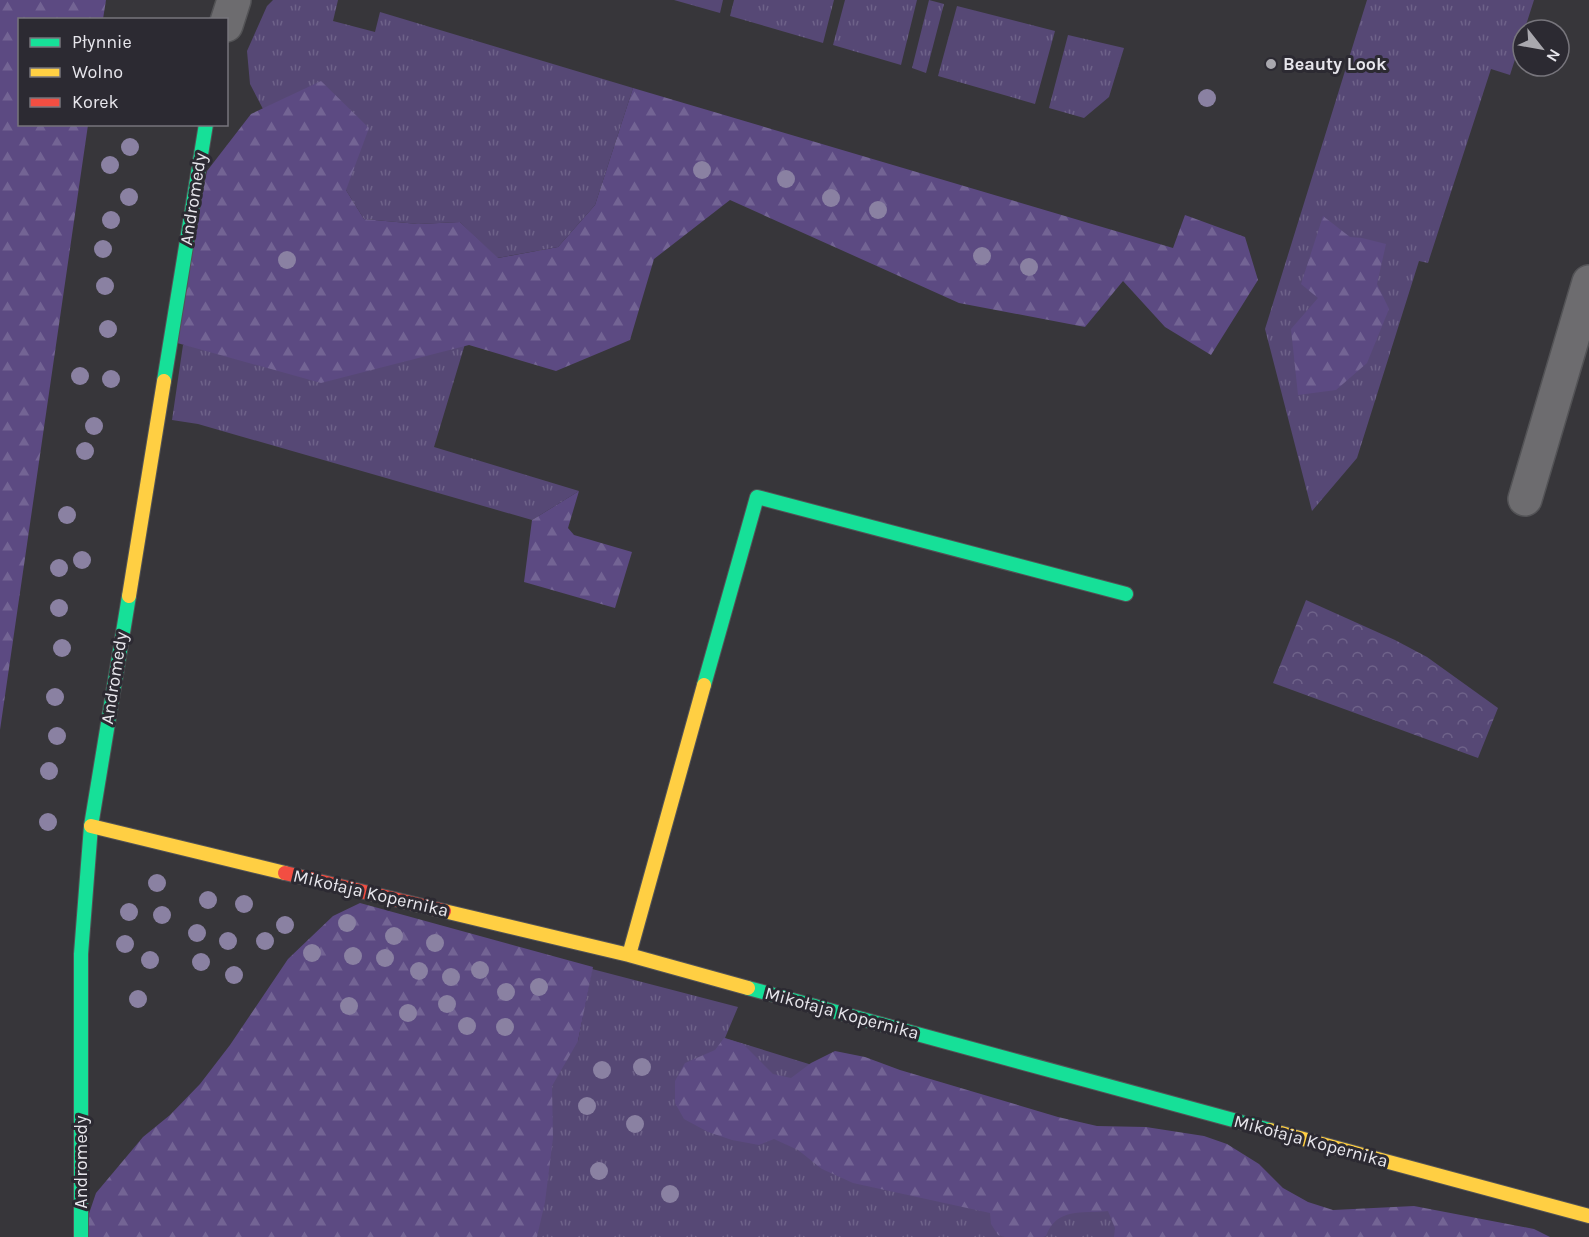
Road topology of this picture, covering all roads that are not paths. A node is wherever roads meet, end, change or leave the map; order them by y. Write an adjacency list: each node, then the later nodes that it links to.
1 (234, 0): 2 (street)
2 (228, 19)
3 (206, 126): 7 (street, Andromedy)
4 (1589, 282): 5 (street)
5 (1525, 499)
6 (1126, 594): 8 (street)
7 (91, 826): 8 (street, Mikołaja Kopernika); 10 (street, Andromedy)
8 (629, 955): 9 (street, Mikołaja Kopernika)
9 (1589, 1216)
10 (81, 1237)

